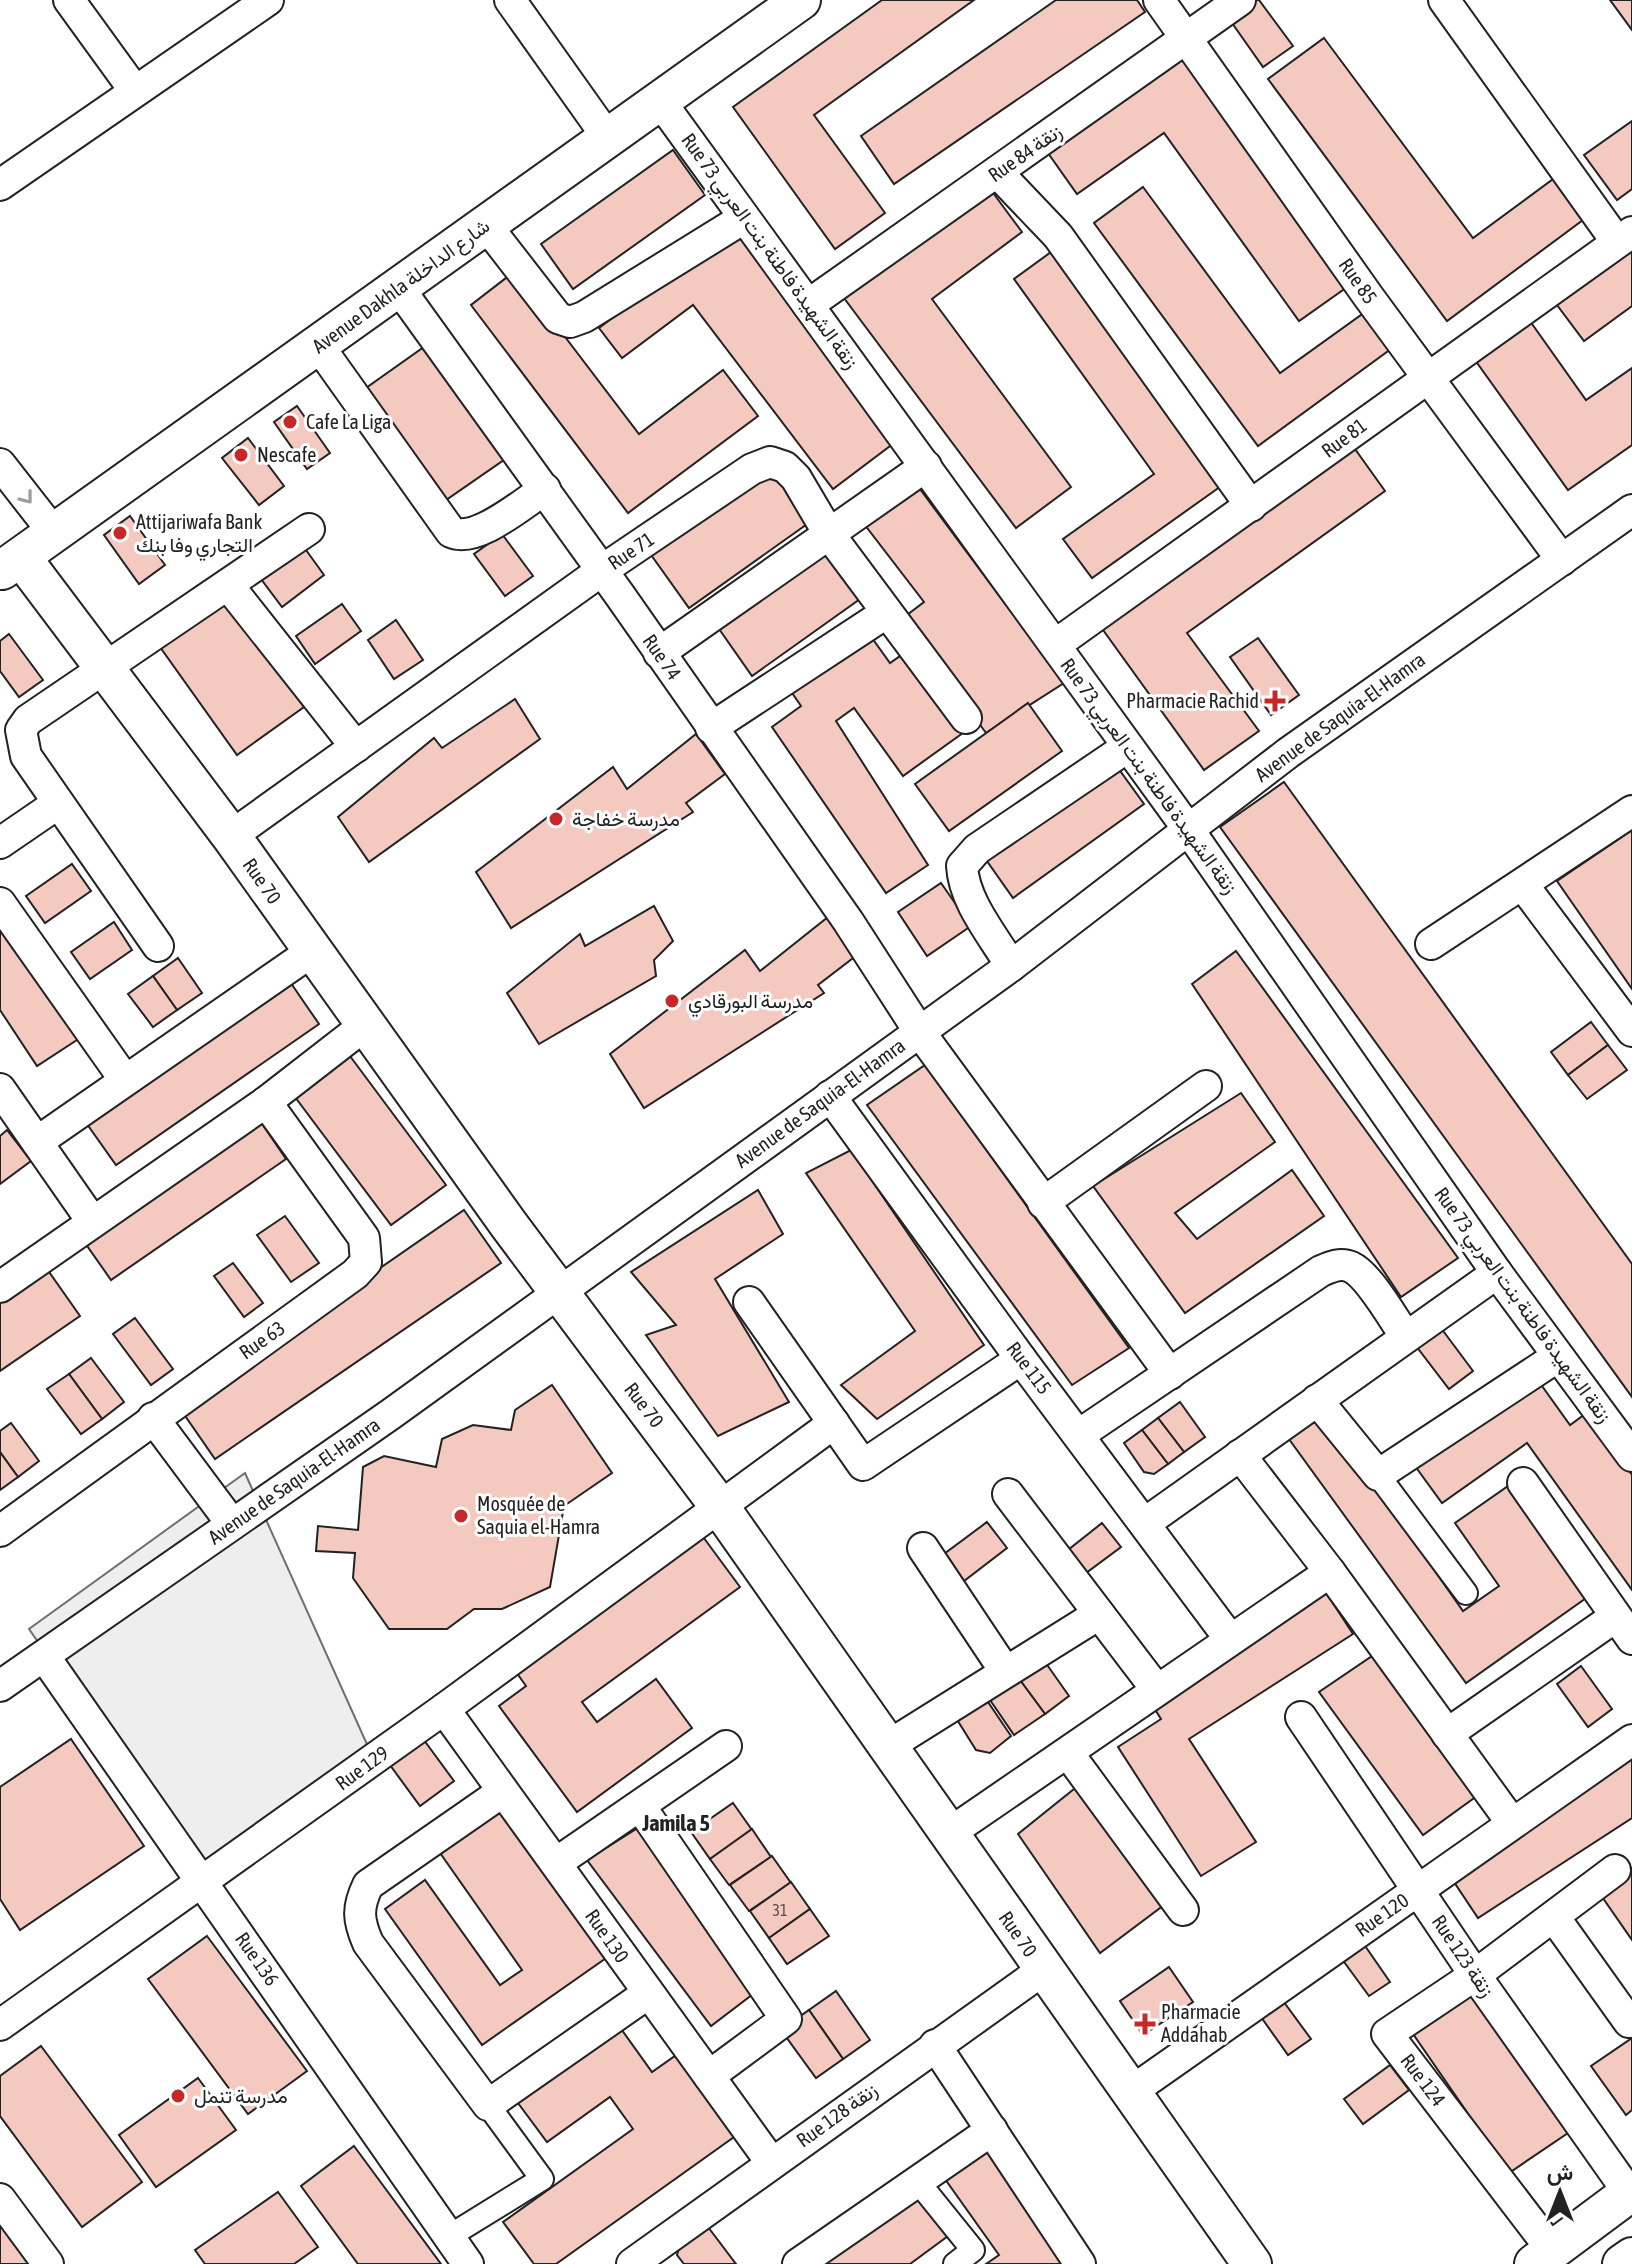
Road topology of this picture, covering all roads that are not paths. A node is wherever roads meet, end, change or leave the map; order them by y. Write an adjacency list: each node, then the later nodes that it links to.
1 (69, 0): 9 (street)
2 (268, 0): 9 (street)
3 (510, 0): 11 (street)
4 (801, 0): 10 (street, Avenue Dakhla شارع الداخلة)
5 (1159, 0): 8 (street, Rue 85)
6 (1240, 0): 8 (street, Rue 84 زنقة)
7 (1444, 0): 16 (street)
8 (1187, 38): 12 (street, Rue 84 زنقة); 20 (street, Rue 85)
9 (135, 91): 13 (street)
10 (660, 101): 11 (street, Avenue Dakhla شارع الداخلة); 14 (street, Rue 73 زنقة الشهيدة فاطنة بنت العربي)
11 (608, 138): 15 (street, Avenue Dakhla شارع الداخلة)
12 (997, 172): 18 (street, Rue 84 زنقة); 24 (street)
13 (0, 185)
14 (744, 218): 15 (street); 18 (street, Rue 73 زنقة الشهيدة فاطنة بنت العربي)
15 (486, 225): 17 (street, Avenue Dakhla شارع الداخلة)
16 (1625, 237): 20 (street, Rue 81)
17 (398, 287): 19 (street, Avenue Dakhla شارع الداخلة); 23 (street, Rue 74)
18 (808, 305): 22 (street, Rue 73 زنقة الشهيدة فاطنة بنت العربي)
19 (318, 345): 23 (street); 27 (street, Avenue Dakhla شارع الداخلة)
20 (1429, 375): 24 (street, Rue 81); 29 (street, Rue 85)
21 (0, 464): 27 (street, one-way to 27)
22 (926, 466): 28 (street); 34 (street, Rue 73 زنقة الشهيدة فاطنة بنت العربي)
23 (545, 489): 31 (street, Rue 74)
24 (1251, 506): 34 (street, Rue 81)
25 (1632, 510): 29 (street, Avenue de Saquia-El-Hamra)
26 (309, 529): 32 (street)
27 (54, 533): 30 (street, Avenue Dakhla شارع الداخلة)
28 (829, 534): 31 (street, Rue 71); 33 (street, Rue 71); 35 (street)
29 (1562, 560): 43 (street, Avenue de Saquia-El-Hamra)
30 (10, 564): 36 (street, Rue 70)
31 (601, 571): 35 (street, Rue 74); 39 (street, Rue 71)
32 (228, 585): 36 (street); 39 (street)
33 (886, 613): 37 (street, Rue 71); 38 (street)
34 (1055, 645): 40 (street, Rue 73 زنقة الشهيدة فاطنة بنت العربي)
35 (659, 653): 38 (street, Rue 74)
36 (107, 669): 41 (street); 44 (street, Rue 70)
37 (966, 718)
38 (711, 728): 53 (street, Rue 74)
39 (356, 747): 44 (street, Rue 71)
40 (1126, 748): 43 (street, Rue 73 زنقة الشهيدة فاطنة بنت العربي); 51 (street)
41 (57, 804): 45 (street); 49 (street)
42 (1632, 811): 46 (street)
43 (1188, 829): 51 (street, Avenue de Saquia-El-Hamra); 63 (street, Rue 73 زنقة الشهيدة فاطنة بنت العربي)
44 (231, 836): 50 (street, Rue 70)
45 (0, 843)
46 (1523, 885): 48 (street); 54 (street)
47 (0, 903): 55 (street)
48 (1431, 944)
49 (158, 946)
50 (311, 952): 52 (street, Rue 70); 55 (street)
51 (1011, 966): 53 (street, Avenue de Saquia-El-Hamra)
52 (364, 1026): 59 (street); 65 (street, Rue 70)
53 (919, 1031): 58 (street, Avenue de Saquia-El-Hamra); 61 (street, Rue 74)
54 (1632, 1031)
55 (125, 1080): 60 (street)
56 (1206, 1086): 61 (street)
57 (0, 1089): 60 (street)
58 (830, 1096): 65 (street, Avenue de Saquia-El-Hamra); 69 (street, Rue 115)
59 (266, 1102): 62 (street); 72 (street, Rue 63)
60 (37, 1142): 62 (street)
61 (1043, 1203): 70 (street, Rue 74)
62 (92, 1221): 64 (street)
63 (1497, 1273): 67 (street); 68 (street, Rue 73 زنقة الشهيدة فاطنة بنت العربي)
64 (0, 1287)
65 (558, 1292): 80 (street, Rue 70); 82 (street, Avenue de Saquia-El-Hamra)
66 (749, 1302): 73 (street)
67 (1406, 1337): 70 (street); 71 (street)
68 (1557, 1357): 76 (street, Rue 73 زنقة الشهيدة فاطنة بنت العربي); 77 (street)
69 (1021, 1359): 73 (street); 74 (street, Rue 115)
70 (1170, 1374): 74 (street)
71 (1317, 1400): 75 (street); 77 (street)
72 (153, 1418): 82 (street); 83 (street, Rue 63)
73 (834, 1423): 80 (street, Rue 129)
74 (1080, 1434): 81 (street, Rue 115)
75 (1240, 1455): 81 (street); 85 (street)
76 (1632, 1456)
77 (1378, 1475): 86 (street)
78 (1523, 1483): 88 (street)
79 (1008, 1494): 87 (street)
80 (719, 1506): 94 (street, Rue 129); 99 (street, Rue 70)
81 (1145, 1523): 89 (street, Rue 115)
82 (232, 1524): 90 (street, Avenue de Saquia-El-Hamra)
83 (0, 1531)
84 (923, 1548): 91 (street)
85 (1330, 1572): 89 (street); 96 (street)
86 (1466, 1593)
87 (1099, 1614): 91 (street); 93 (street)
88 (1624, 1628): 96 (street)
89 (1230, 1639): 93 (street)
90 (44, 1656): 92 (street, Avenue de Saquia-El-Hamra); 107 (street, Rue 136)
91 (1005, 1671): 99 (street)
92 (0, 1686)
93 (1157, 1690): 100 (street)
94 (444, 1709): 101 (street, Rue 130); 107 (street, Rue 129)
95 (1301, 1717): 108 (street, Rue 123 زنقة)
96 (1447, 1734): 103 (street)
97 (1632, 1740): 103 (street, Rue 120)
98 (726, 1746): 102 (street)
99 (888, 1746): 104 (street, Rue 70)
100 (1068, 1753): 104 (street); 109 (street)
101 (502, 1792): 105 (street, Rue 130); 119 (street)
102 (640, 1806): 105 (street); 117 (street)
103 (1512, 1823): 108 (street, Rue 120)
104 (948, 1834): 111 (street, Rue 70)
105 (556, 1863): 113 (street, Rue 130)
106 (1615, 1870): 110 (street, Rue 124)
107 (203, 1882): 115 (street, Rue 129); 125 (street, Rue 136)
108 (1419, 1889): 112 (street, Rue 123 زنقة); 118 (street, Rue 120)
109 (1183, 1910)
110 (1554, 1917): 112 (street, Rue 124); 114 (street)
111 (1043, 1970): 116 (street, Rue 128 زنقة); 118 (street, Rue 70)
112 (1475, 1975): 123 (street, Rue 123 زنقة); 126 (street, Rue 124)
113 (647, 1994): 117 (street, Rue 130); 119 (street)
114 (1629, 2022)
115 (0, 2025)
116 (935, 2045): 120 (street); 121 (street, Rue 128 زنقة)
117 (709, 2076): 121 (street, Rue 130)
118 (1132, 2091): 134 (street, Rue 70)
119 (488, 2105): 125 (street)
120 (992, 2130): 122 (street); 133 (street)
121 (771, 2162): 128 (street, Rue 128 زنقة)
122 (919, 2183): 131 (street); 132 (street)
123 (1630, 2192): 126 (street)
124 (0, 2199): 129 (street)
125 (448, 2237): 130 (street, Rue 136)
126 (1543, 2257)
127 (1632, 2257): 135 (street)
128 (651, 2259)
129 (48, 2264)
130 (468, 2264)
131 (798, 2264)
132 (955, 2264)
133 (1080, 2264)
134 (1252, 2264)
135 (1622, 2264)

